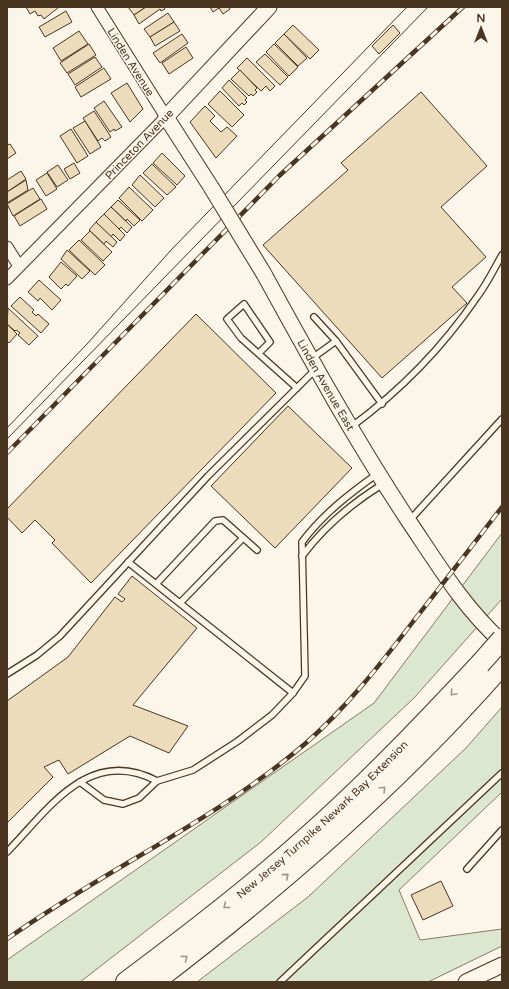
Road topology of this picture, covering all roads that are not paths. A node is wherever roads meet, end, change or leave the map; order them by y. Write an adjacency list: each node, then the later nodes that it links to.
1 (97, 7): 3 (street, Linden Avenue)
2 (269, 7): 3 (street, Princeton Avenue)
3 (166, 116): 6 (street, Princeton Avenue); 11 (street, Linden Avenue East, bridge)
4 (7, 246): 6 (street)
5 (502, 255): 13 (lane)
6 (19, 266): 7 (street, Princeton Avenue)
7 (7, 279)
8 (314, 317): 9 (lane)
9 (336, 341): 11 (lane); 13 (lane)
10 (259, 353): 10 (lane); 12 (lane)
11 (314, 364): 12 (lane); 15 (street, Linden Avenue East)
12 (297, 388): 21 (lane)
13 (382, 404): 15 (lane)
14 (502, 418): 17 (lane)
15 (352, 427): 16 (street, Linden Avenue East)
16 (381, 479): 17 (street, Linden Avenue East); 20 (lane); 20 (lane)
17 (409, 521): 25 (street, Linden Avenue East)
18 (243, 538): 19 (lane); 22 (lane); 23 (lane)
19 (257, 550)
20 (302, 556): 28 (lane)
21 (128, 562): 22 (lane); 27 (lane)
22 (157, 583): 23 (lane)
23 (181, 602): 28 (lane)
24 (502, 639): 26 (highway, New Jersey Turnpike Newark Bay Extension, bridge)
25 (502, 642)
26 (492, 668): 36 (highway, New Jersey Turnpike Newark Bay Extension, one-way to 36); 37 (highway, New Jersey Turnpike Newark Bay Extension, one-way to 26)
27 (7, 674)
28 (293, 693): 30 (lane)
29 (502, 774): 38 (lane)
30 (157, 781): 31 (lane); 31 (lane)
31 (80, 782): 33 (lane)
32 (502, 830): 34 (lane)
33 (7, 852)
34 (467, 869)
35 (502, 965): 39 (street)
36 (126, 982)
37 (154, 982)
38 (280, 982)
39 (466, 982)

